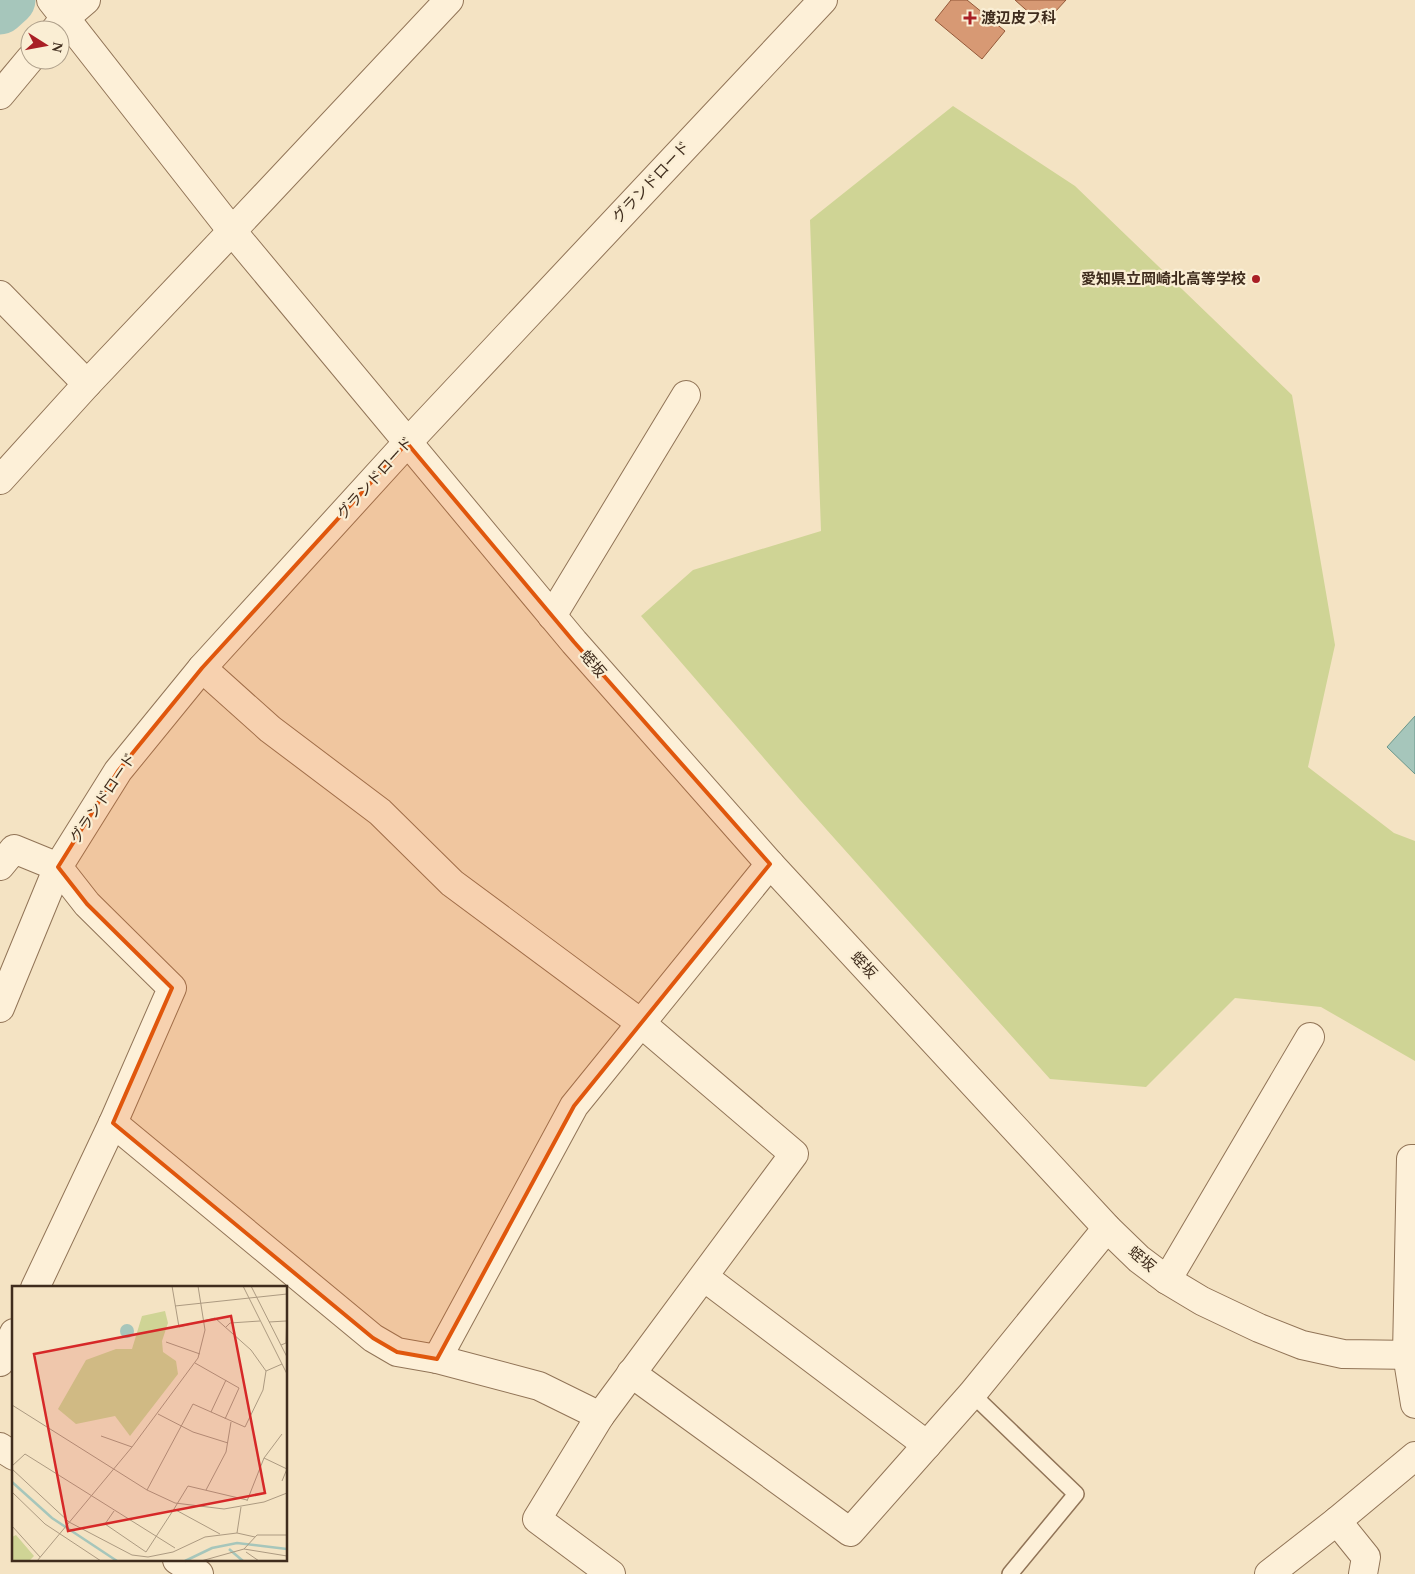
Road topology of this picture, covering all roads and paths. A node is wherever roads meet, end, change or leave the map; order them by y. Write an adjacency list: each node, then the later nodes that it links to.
1 (86, 0): 4 (street)
2 (449, 0): 7 (street)
3 (823, 0): 11 (street, グランドロード)
4 (57, 16): 7 (street, 蛭坂)
5 (21, 70): 6 (street)
6 (0, 95)
7 (232, 231): 9 (street); 11 (street, 蛭坂)
8 (0, 295): 9 (street)
9 (87, 384): 12 (street)
10 (686, 396): 13 (street)
11 (407, 442): 13 (street, 蛭坂); 14 (street, グランドロード)
12 (0, 480)
13 (552, 616): 16 (street, 蛭坂)
14 (202, 668): 17 (street, グランドロード); 19 (street)
15 (5, 850): 17 (street)
16 (770, 864): 19 (street); 23 (street, 蛭坂)
17 (58, 867): 18 (street, グランドロード); 21 (street)
18 (0, 1008)
19 (642, 1024): 24 (street); 29 (street)
20 (1310, 1037): 25 (street)
21 (113, 1123): 26 (street); 29 (street)
22 (1415, 1159): 28 (street)
23 (1107, 1228): 25 (street, 蛭坂); 32 (street)
24 (704, 1277): 31 (street); 35 (street)
25 (1168, 1280): 28 (street, 蛭坂)
26 (36, 1286)
27 (12, 1337): 30 (street)
28 (1411, 1354): 33 (street)
29 (437, 1358): 34 (street)
30 (0, 1362)
31 (632, 1374): 34 (street); 35 (street)
32 (972, 1394): 35 (street); 43 (lane)
33 (1415, 1404)
34 (600, 1416): 42 (street)
35 (927, 1445)
36 (0, 1447): 37 (street)
37 (12, 1455)
38 (1415, 1456): 39 (street)
39 (1338, 1521): 44 (street); 45 (street)
40 (180, 1562): 41 (street)
41 (199, 1574)
42 (611, 1574)
43 (1010, 1574)
44 (1268, 1574)
45 (1364, 1574)

